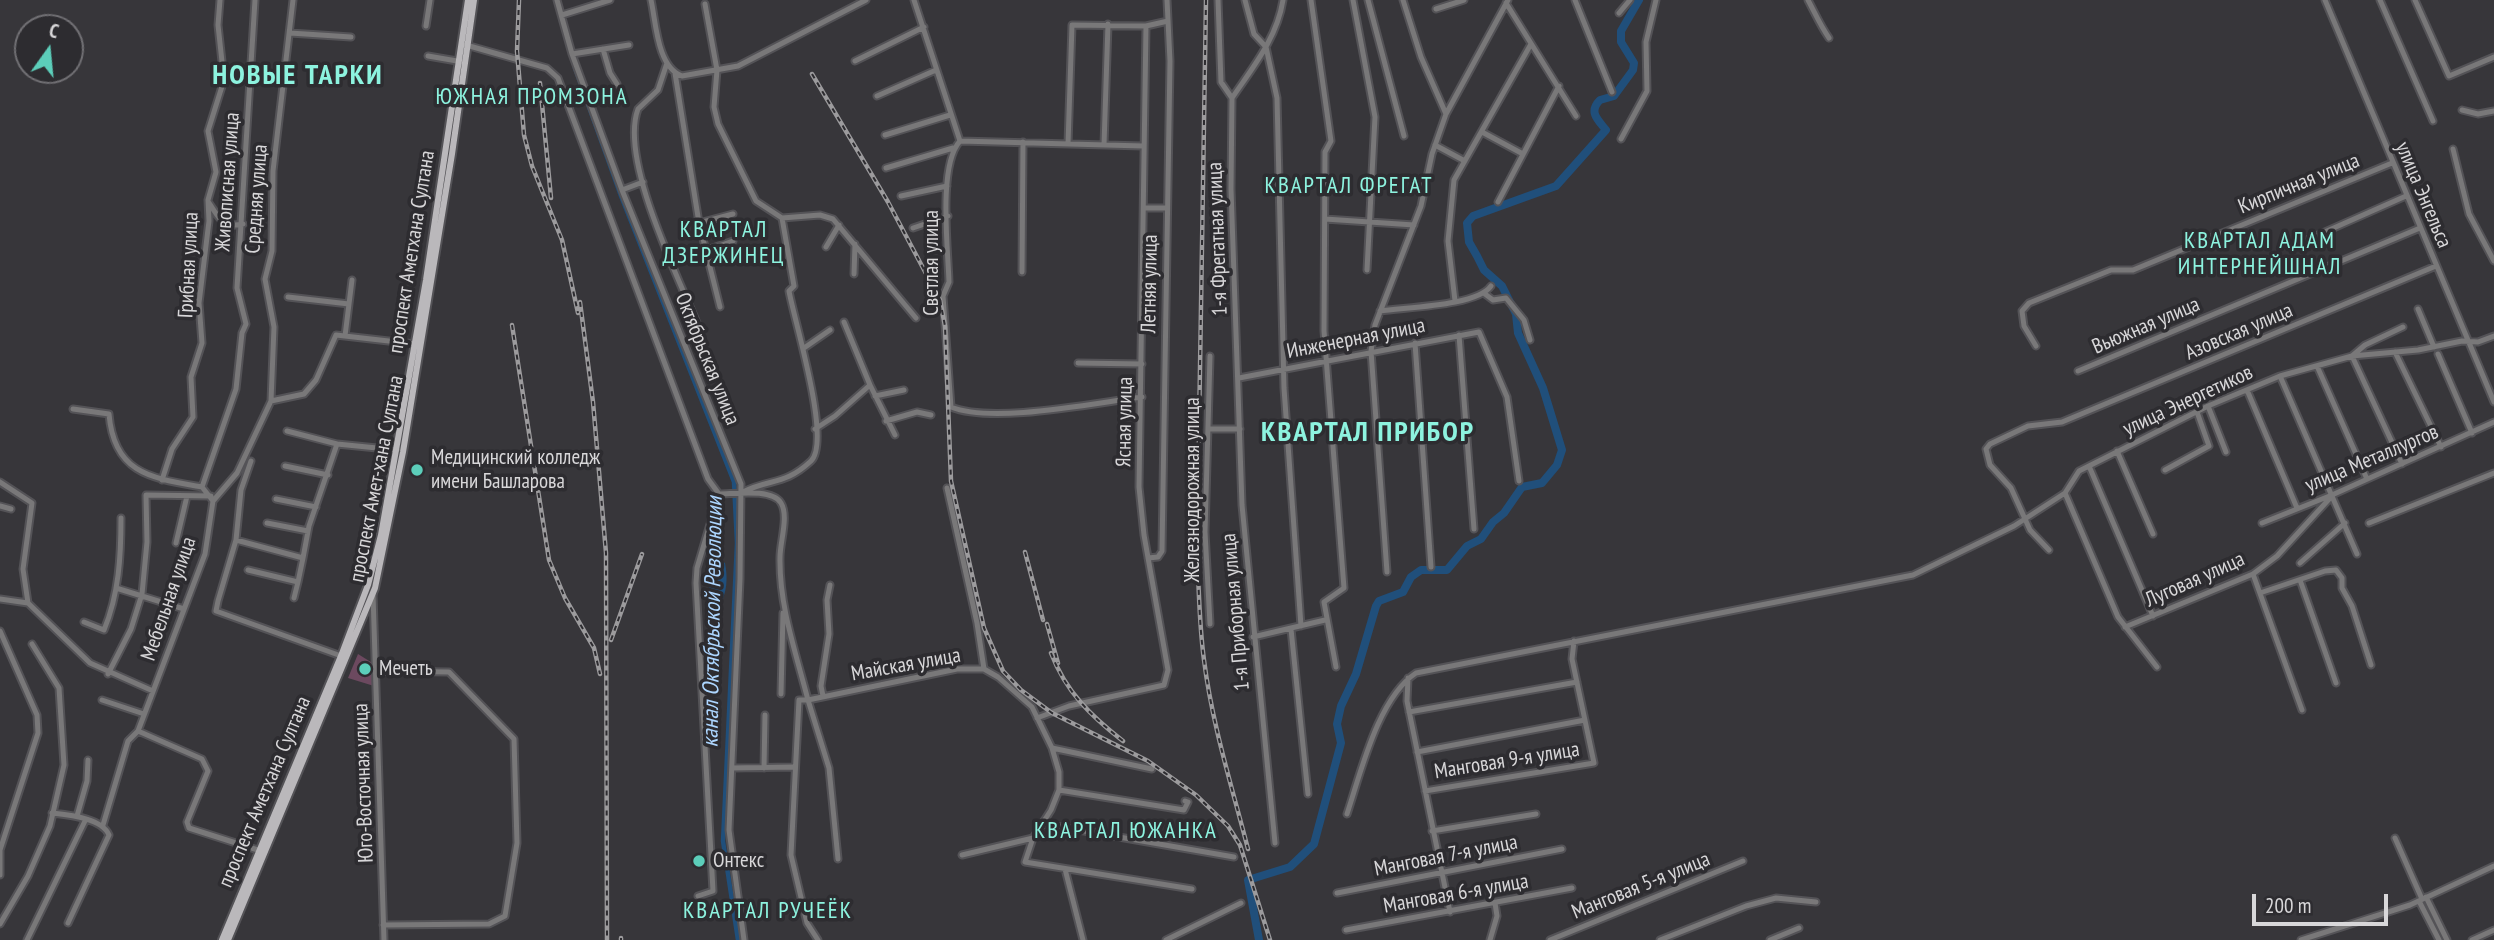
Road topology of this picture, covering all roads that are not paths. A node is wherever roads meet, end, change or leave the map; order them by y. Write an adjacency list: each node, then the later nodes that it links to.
1 (220, 0): 87 (street, Грибная улица)
2 (255, 0): 97 (street, Живописная улица)
3 (293, 0): 38 (street, Средняя улица)
4 (430, 0): 35 (street)
5 (468, 0): 42 (main road)
6 (474, 0): 42 (main road, проспект Амет-хана Султана)
7 (557, 0): 32 (street, Октябрьская улица)
8 (610, 0): 32 (street)
9 (651, 0): 51 (street)
10 (866, 0): 52 (street)
11 (914, 0): 37 (street)
12 (1167, 0): 33 (street, Летняя улица)
13 (1218, 0): 59 (street)
14 (1245, 0): 44 (street)
15 (1283, 0): 44 (street)
16 (1311, 0): 94 (street)
17 (1353, 0): 95 (street)
18 (1368, 0): 68 (street)
19 (1403, 0): 62 (street)
20 (1464, 0): 30 (street)
21 (1575, 0): 57 (street)
22 (1630, 0): 31 (street)
23 (1656, 0): 69 (street)
24 (1808, 0): 40 (street)
25 (2325, 0): 80 (street, улица Энгельса)
26 (2380, 0): 65 (street)
27 (2415, 0): 48 (street)
28 (1507, 2): 41 (street); 62 (street)
29 (705, 4): 52 (street)
30 (1436, 9)
31 (1619, 13)
32 (562, 15): 46 (street, Октябрьская улица)
33 (1168, 21): 36 (street); 90 (street, Летняя улица)
34 (1108, 24): 36 (street); 72 (street); 73 (street)
35 (426, 26)
36 (1146, 26): 75 (street, Ясная улица)
37 (924, 27): 49 (street); 53 (street)
38 (290, 33): 39 (street); 154 (street, Средняя улица)
39 (351, 37)
40 (1829, 38)
41 (1531, 44): 56 (street); 66 (street)
42 (465, 45): 50 (main road, проспект Амет-хана Султана); 187 (street)
43 (629, 45): 45 (street)
44 (1266, 47): 59 (street); 145 (street)
45 (603, 49): 46 (street); 55 (street)
46 (572, 54): 84 (street, Октябрьская улица)
47 (428, 57): 50 (street)
48 (2494, 57)
49 (855, 61)
50 (463, 62): 132 (main road, проспект Амет-хана Султана)
51 (667, 63): 54 (street); 82 (street)
52 (717, 70): 54 (street); 93 (street)
53 (936, 70): 58 (street); 63 (street)
54 (675, 73): 96 (street)
55 (617, 84)
56 (1559, 86): 64 (street); 78 (street)
57 (1612, 92)
58 (877, 96)
59 (1232, 98): 148 (street, 1-я Фрегатная улица)
60 (2462, 110): 61 (street)
61 (2494, 111)
62 (1446, 114): 74 (street)
63 (950, 115): 67 (street); 70 (street)
64 (1576, 116)
65 (2433, 121)
66 (1482, 132): 78 (street); 79 (street)
67 (886, 135)
68 (1404, 136)
69 (1621, 139)
70 (960, 141): 71 (street); 76 (street)
71 (1023, 142): 72 (street); 110 (street)
72 (1068, 144): 73 (street)
73 (1104, 145): 75 (street)
74 (1435, 145): 79 (street); 99 (street)
75 (1143, 146): 89 (street, Ясная улица)
76 (953, 148): 81 (street); 83 (street, Светлая улица)
77 (2453, 149): 107 (street)
78 (1523, 154): 88 (street)
79 (1463, 160): 116 (street)
80 (2392, 163): 85 (street, улица Энгельса); 133 (street, Кирпичная улица)
81 (886, 168)
82 (643, 182): 84 (street); 124 (street)
83 (947, 186): 86 (street); 92 (street, Светлая улица)
84 (622, 190): 188 (street, Октябрьская улица)
85 (2406, 196): 101 (street, улица Энгельса); 103 (street)
86 (901, 197)
87 (208, 200): 97 (street, Грибная улица); 181 (street, Грибная улица)
88 (1498, 202)
89 (1144, 208): 90 (street); 143 (street, Ясная улица)
90 (1167, 208): 211 (street, Летняя улица)
91 (733, 214): 96 (street)
92 (948, 216): 100 (street); 153 (street, Светлая улица)
93 (782, 218): 98 (street); 135 (street)
94 (1325, 219): 95 (street); 141 (street)
95 (1370, 222): 99 (street); 109 (street)
96 (699, 223): 106 (street)
97 (243, 224): 184 (street, Живописная улица)
98 (839, 225): 104 (street); 105 (street)
99 (1414, 225): 120 (street)
100 (913, 228)
101 (2420, 228): 108 (street, улица Энгельса); 146 (street, Вьюжная улица)
102 (733, 241): 106 (street)
103 (2302, 242)
104 (855, 244): 111 (street); 121 (street)
105 (826, 247)
106 (707, 250): 118 (street)
107 (2494, 261)
108 (2436, 266): 131 (street, улица Энгельса); 198 (street, Азовская улица)
109 (1367, 270)
110 (1022, 272)
111 (853, 274)
112 (352, 280): 117 (street)
113 (1491, 286): 114 (street)
114 (1485, 294): 116 (street); 129 (street)
115 (289, 297): 117 (street)
116 (1455, 301): 120 (street)
117 (349, 304): 127 (street)
118 (720, 307)
119 (2418, 309): 134 (street)
120 (1380, 311): 136 (street)
121 (916, 318)
122 (844, 322): 149 (street)
123 (2403, 327): 140 (street)
124 (699, 328)
125 (830, 330): 135 (street)
126 (1459, 335): 130 (street, Инженерная улица); 182 (street, Инженерная улица); 203 (street)
127 (345, 336): 132 (street); 154 (street)
128 (2494, 336): 131 (street, улица Энергетиков)
129 (1530, 340)
130 (1415, 343): 136 (street, Инженерная улица); 213 (street)
131 (2470, 343): 134 (street, улица Энергетиков); 155 (street, улица Энгельса)
132 (416, 345): 170 (main road, проспект Амет-хана Султана)
133 (2036, 346)
134 (2434, 347): 137 (street, улица Энергетиков)
135 (804, 348): 162 (street)
136 (1371, 351): 141 (street, Инженерная улица); 215 (street)
137 (2395, 352): 140 (street, улица Энергетиков); 169 (street)
138 (2438, 354): 166 (street)
139 (1210, 356): 163 (street, Железнодорожная улица)
140 (2352, 356): 144 (street, улица Энергетиков); 174 (street)
141 (1328, 361): 145 (street, Инженерная улица); 231 (street)
142 (1078, 363): 143 (street)
143 (1142, 364): 153 (street, Ясная улица)
144 (2316, 366): 147 (street, улица Энергетиков); 180 (street)
145 (1284, 370): 148 (street, Инженерная улица); 234 (street)
146 (2078, 371)
147 (2280, 376): 151 (street, улица Энергетиков); 189 (street)
148 (1239, 378): 164 (street, 1-я Приборная улица)
149 (870, 385): 152 (street); 162 (street)
150 (904, 390): 152 (street)
151 (2247, 390): 156 (street, улица Энергетиков); 195 (street)
152 (875, 397): 160 (street)
153 (1142, 397): 211 (street, Ясная улица)
154 (271, 401): 191 (street, Мебельная улица)
155 (2494, 402)
156 (2208, 406): 158 (street, улица Энергетиков); 172 (street)
157 (73, 409): 181 (street)
158 (2197, 412): 171 (street, улица Энергетиков); 177 (street)
159 (932, 415): 160 (street)
160 (886, 421): 167 (street)
161 (2494, 422): 166 (street, улица Металлургов)
162 (815, 429): 188 (street)
163 (1209, 429): 164 (street); 233 (street, Железнодорожная улица)
164 (1240, 429): 238 (street, 1-я Приборная улица)
165 (287, 431): 168 (street)
166 (2472, 433): 169 (street, улица Металлургов)
167 (895, 435)
168 (337, 444): 170 (street); 179 (street)
169 (2441, 447): 174 (street, улица Металлургов)
170 (400, 451): 219 (main road); 224 (main road, проспект Амет-хана Султана)
171 (2117, 451): 176 (street, улица Энергетиков); 205 (street)
172 (2226, 452)
173 (251, 461): 206 (street)
174 (2403, 464): 180 (street, улица Металлургов)
175 (285, 466): 179 (street)
176 (2089, 466): 186 (street, улица Энергетиков); 230 (street)
177 (2165, 470)
178 (2494, 473): 202 (street)
179 (328, 475): 194 (street)
180 (2367, 479): 189 (street, улица Металлургов)
181 (162, 480): 184 (street)
182 (1520, 481)
183 (0, 482): 227 (street)
184 (202, 487): 191 (street)
185 (947, 488): 245 (street)
186 (2065, 493): 198 (street, улица Энергетиков); 235 (street)
187 (719, 494): 188 (street); 298 (street)
188 (740, 494): 228 (street); 267 (street, Октябрьская улица)
189 (2332, 495): 195 (street, улица Металлургов); 201 (street); 216 (street, Луговая улица)
190 (187, 496): 191 (street); 207 (street); 223 (street)
191 (212, 499): 229 (street, Мебельная улица)
192 (276, 499): 194 (street)
193 (0, 506): 196 (street)
194 (316, 507): 204 (street)
195 (2297, 508): 200 (street, улица Металлургов)
196 (11, 509)
197 (121, 518): 221 (street)
198 (2026, 518): 208 (street); 239 (street, улица Энергетиков)
199 (267, 523): 204 (street)
200 (2262, 523)
201 (2345, 523): 209 (street); 212 (street)
202 (2369, 523)
203 (1474, 528)
204 (308, 531): 210 (street)
205 (2153, 534)
206 (236, 540): 210 (street); 241 (street)
207 (176, 543)
208 (2049, 550)
209 (2357, 554)
210 (303, 558): 218 (street)
211 (1148, 558): 260 (street, Ясная улица)
212 (2300, 563)
213 (1431, 567)
214 (248, 570): 218 (street)
215 (1387, 572)
216 (2253, 574): 222 (street); 230 (street, Луговая улица)
217 (2300, 580): 222 (street); 242 (street); 250 (street)
218 (298, 582): 225 (street)
219 (368, 585): 224 (street, Юго-Восточная улица); 241 (main road)
220 (830, 585): 253 (street)
221 (116, 588): 223 (street); 232 (street)
222 (2260, 593): 256 (street)
223 (142, 594): 229 (street); 247 (street)
224 (372, 594): 241 (main road, проспект Амет-хана Султана); 246 (street, Юго-Восточная улица)
225 (294, 598)
226 (0, 599): 227 (street)
227 (28, 603): 247 (street)
228 (784, 608): 252 (street); 255 (street)
229 (184, 609): 251 (street, Мебельная улица)
230 (2153, 616): 235 (street, Луговая улица)
231 (1325, 620): 234 (street); 243 (street)
232 (84, 622)
233 (1210, 624)
234 (1301, 626): 236 (street)
235 (2125, 627): 244 (street)
236 (1291, 629): 238 (street); 272 (street)
237 (0, 631): 294 (street)
238 (1253, 637): 284 (street, 1-я Приборная улица)
239 (1574, 641): 248 (street, улица Энергетиков); 249 (street)
240 (32, 644): 274 (street)
241 (344, 657): 286 (main road, проспект Амет-хана Султана)
242 (2371, 666)
243 (1336, 667)
244 (2157, 667)
245 (984, 669): 253 (street, Майская улица); 260 (street, Майская улица)
246 (376, 671): 306 (street, Юго-Восточная улица); 306 (street)
247 (108, 674): 251 (street)
248 (1408, 678): 257 (street); 275 (street)
249 (1577, 682): 257 (street); 261 (street)
250 (2336, 683)
251 (153, 691): 258 (street, Мебельная улица)
252 (781, 694)
253 (823, 696): 255 (street, Майская улица)
254 (102, 700): 258 (street)
255 (808, 700): 266 (street); 289 (street)
256 (2302, 710)
257 (1409, 712): 264 (street)
258 (145, 714): 262 (street, Мебельная улица)
259 (765, 715): 268 (street)
260 (1037, 718): 263 (street, Майская улица)
261 (1585, 720): 264 (street); 271 (street, Манговая 9-я улица)
262 (138, 731): 280 (street, Мебельная улица); 286 (street)
263 (1052, 748): 269 (street); 270 (street, Майская улица)
264 (1417, 752): 271 (street)
265 (88, 760): 277 (street)
266 (793, 767): 268 (street); 315 (street)
267 (732, 768): 268 (street); 314 (street, Октябрьская улица)
268 (764, 768)
269 (1152, 769)
270 (1059, 790): 273 (street); 279 (street)
271 (1425, 791): 281 (street)
272 (1308, 794)
273 (1185, 801)
274 (52, 813): 277 (street); 305 (street)
275 (1347, 814)
276 (1536, 814): 281 (street)
277 (76, 816): 278 (street)
278 (85, 821): 280 (street); 310 (street)
279 (1044, 824): 282 (street); 288 (street)
280 (103, 825): 304 (street, Мебельная улица)
281 (1432, 831): 293 (street)
282 (1033, 838): 287 (street); 292 (street)
283 (2395, 838): 299 (street)
284 (1275, 843)
285 (1562, 849): 293 (street, Манговая 7-я улица)
286 (262, 852): 311 (main road, проспект Аметхана Султана); 312 (main road, проспект Амет-хана Султана)
287 (961, 855)
288 (1234, 856)
289 (838, 859)
290 (1743, 861): 319 (street, Манговая 5-я улица)
291 (2494, 866): 299 (street)
292 (1065, 869): 296 (street); 316 (street)
293 (1441, 873): 297 (street, Манговая 7-я улица); 303 (street)
294 (0, 876)
295 (1572, 888): 302 (street, Манговая 6-я улица)
296 (1192, 890)
297 (1337, 893)
298 (698, 896)
299 (2423, 899): 322 (street); 323 (street); 324 (street)
300 (1816, 902): 320 (street)
301 (1241, 903): 317 (street)
302 (1495, 903): 303 (street, Манговая 6-я улица); 318 (street)
303 (1450, 912): 308 (street, Манговая 6-я улица)
304 (68, 923)
305 (0, 924)
306 (383, 925): 313 (street, Юго-Восточная улица)
307 (1799, 928): 321 (street)
308 (1346, 930)
309 (2494, 930): 325 (street)
310 (27, 940)
311 (222, 940)
312 (228, 940)
313 (384, 940)
314 (744, 940)
315 (818, 940)
316 (1083, 940)
317 (1166, 940)
318 (1490, 940)
319 (1550, 940)
320 (1660, 940)
321 (1770, 940)
322 (2301, 940)
323 (2439, 940)
324 (2447, 940)
325 (2472, 940)

